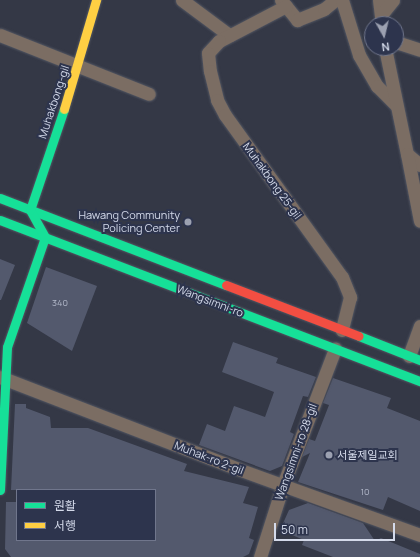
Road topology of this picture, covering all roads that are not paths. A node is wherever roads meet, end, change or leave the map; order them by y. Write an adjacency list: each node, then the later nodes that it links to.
1 (96, 0): 15 (main road, Muhakbong-gil)
2 (182, 0): 11 (street)
3 (335, 0): 7 (street)
4 (342, 0): 17 (street)
5 (379, 0): 8 (street)
6 (393, 0): 9 (street)
7 (283, 3): 11 (street, Muhakbong 25-gil)
8 (381, 16)
9 (383, 16)
10 (0, 35): 15 (street)
11 (229, 35): 26 (street, Muhakbong 25-gil)
12 (404, 45): 13 (street)
13 (420, 50)
14 (387, 56): 17 (street)
15 (78, 67): 16 (street); 21 (main road, Muhakbong-gil)
16 (149, 94)
17 (396, 105): 18 (street)
18 (407, 154): 19 (street); 23 (street)
19 (420, 165)
20 (0, 198): 21 (main road, Wangsimni-ro)
21 (30, 210): 24 (main road); 26 (main road, Wangsimni-ro)
22 (0, 220): 24 (main road, Wangsimni-ro)
23 (420, 221)
24 (45, 237): 27 (main road, Wangsimni-ro); 29 (main road)
25 (420, 326): 28 (street, Wangsimni-ro)
26 (342, 330): 28 (main road, Wangsimni-ro)
27 (335, 349): 30 (main road, Wangsimni-ro); 31 (street, Wangsimni-ro 28-gil)
28 (415, 358)
29 (2, 377): 31 (street, Muhak-ro 2-gil); 32 (main road)
30 (420, 381)
31 (283, 485): 33 (street, Muhak-ro 2-gil); 34 (street, Wangsimni-ro 28-gil)
32 (0, 490)
33 (420, 535)
34 (260, 557)

